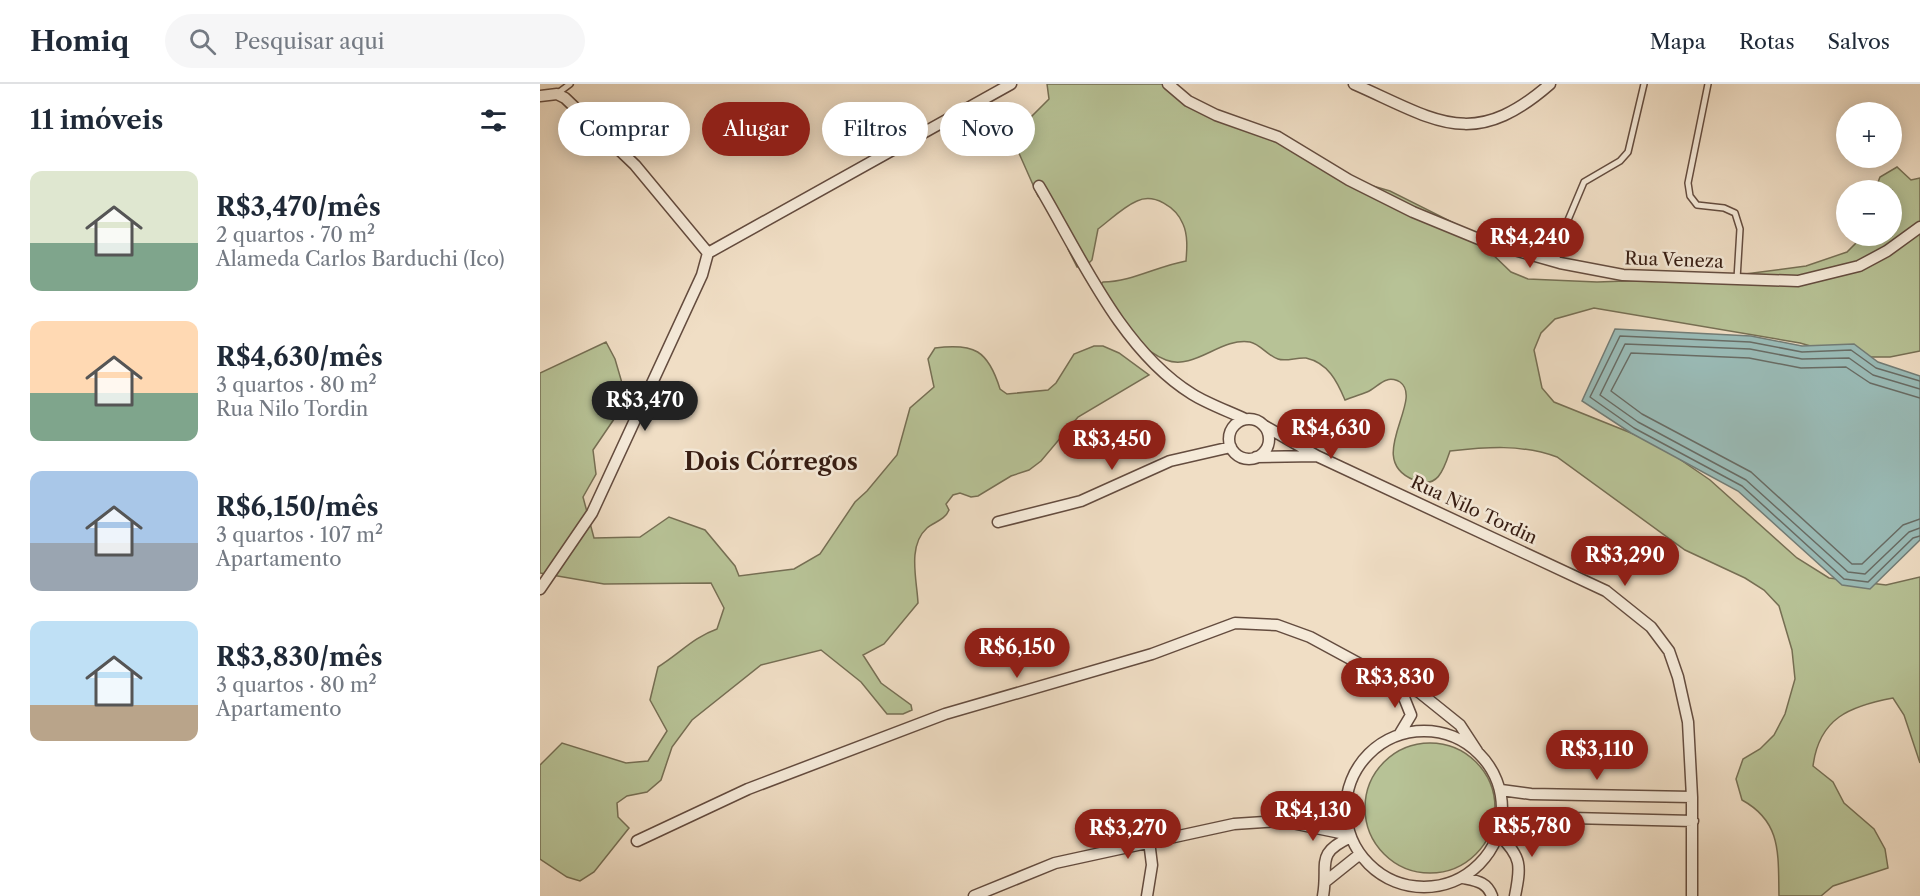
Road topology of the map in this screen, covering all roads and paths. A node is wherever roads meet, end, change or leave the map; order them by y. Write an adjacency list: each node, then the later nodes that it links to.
1 (570, 84): 8 (lane)
2 (1011, 84): 12 (street)
3 (1168, 84): 13 (street, Rua Veneza)
4 (1353, 84): 5 (street)
5 (1550, 84)
6 (1644, 84): 13 (lane)
7 (1708, 84): 14 (lane)
8 (556, 94): 9 (street); 12 (street)
9 (540, 96)
10 (1039, 186): 15 (street)
11 (1920, 227): 14 (street, Rua Veneza)
12 (708, 253): 21 (street)
13 (1556, 262): 14 (street, Rua Veneza)
14 (1737, 279)
15 (1245, 419): 16 (street); 17 (street)
16 (1263, 425): 18 (street, Rua Nilo Tordin); 19 (street)
17 (1231, 447): 19 (street); 20 (street)
18 (1317, 456): 19 (street, Rua Nilo Tordin); 26 (street, Rua Nilo Tordin)
19 (1256, 457)
20 (998, 522)
21 (540, 589)
22 (1399, 685): 23 (street); 24 (street); 33 (street)
23 (1398, 735): 24 (street); 27 (street)
24 (1477, 751): 25 (street)
25 (1500, 790): 26 (street); 29 (street)
26 (1692, 797): 30 (street, Rua Nilo Tordin)
27 (1346, 806): 28 (street); 32 (street)
28 (1281, 820): 32 (street); 34 (street)
29 (1502, 820): 30 (street); 31 (street)
30 (1692, 821): 43 (street, Rua Nilo Tordin)
31 (1499, 835): 36 (street); 42 (street)
32 (1351, 836): 35 (street); 37 (street)
33 (637, 841)
34 (1149, 841): 38 (street); 39 (street)
35 (1360, 854): 36 (street); 37 (street)
36 (1463, 878): 41 (street)
37 (1325, 882): 40 (street)
38 (974, 896)
39 (1147, 896)
40 (1323, 896)
41 (1492, 896)
42 (1515, 896)
43 (1692, 896)

